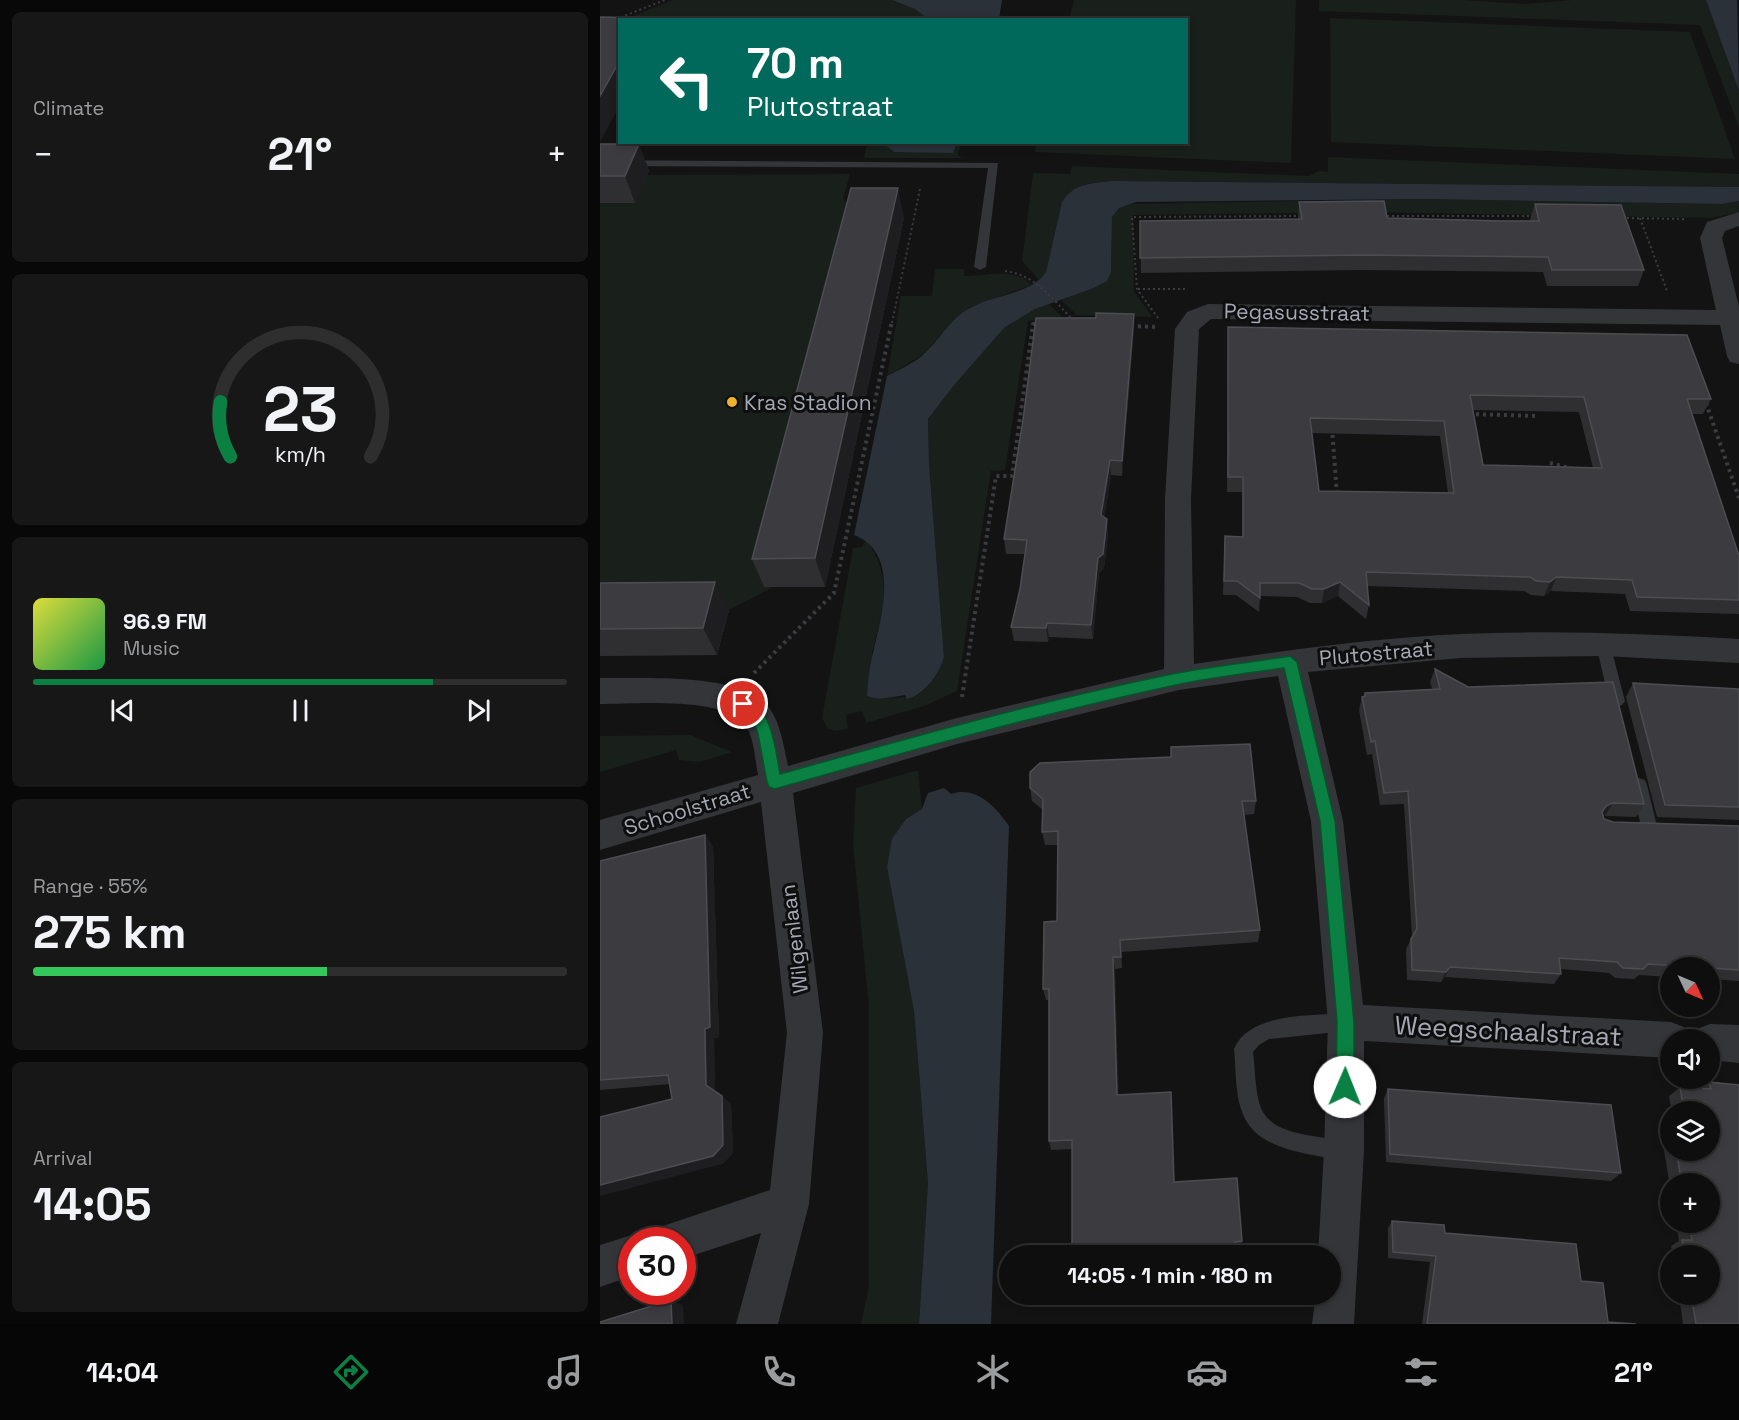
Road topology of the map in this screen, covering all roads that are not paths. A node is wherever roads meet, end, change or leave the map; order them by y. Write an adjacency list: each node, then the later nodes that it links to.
1 (600, 163): 3 (lane)
2 (1739, 219): 4 (street)
3 (980, 267)
4 (1728, 318): 5 (street); 9 (street, Pegasusstraat)
5 (1739, 356)
6 (1603, 644): 7 (street, Plutostraat); 8 (street, Plutostraat); 11 (lane)
7 (1739, 651)
8 (1290, 662): 9 (street, Plutostraat); 16 (street)
9 (1179, 678): 13 (street, Plutostraat)
10 (600, 691): 13 (street, Wilgenlaan)
11 (1620, 712)
12 (1635, 769): 14 (lane)
13 (775, 782): 15 (street, Schoolstraat); 21 (street, Wilgenlaan)
14 (1627, 825)
15 (600, 835)
16 (1346, 1022): 17 (street, Weegschaalstraat); 20 (street); 20 (lane)
17 (1660, 1039)
18 (1720, 1043): 19 (street)
19 (1739, 1044)
20 (1344, 1151): 26 (street)
21 (789, 1204): 22 (street); 25 (street, Wilgenlaan)
22 (696, 1234)
23 (618, 1260): 24 (street)
24 (600, 1266)
25 (758, 1324)
26 (1333, 1324)

